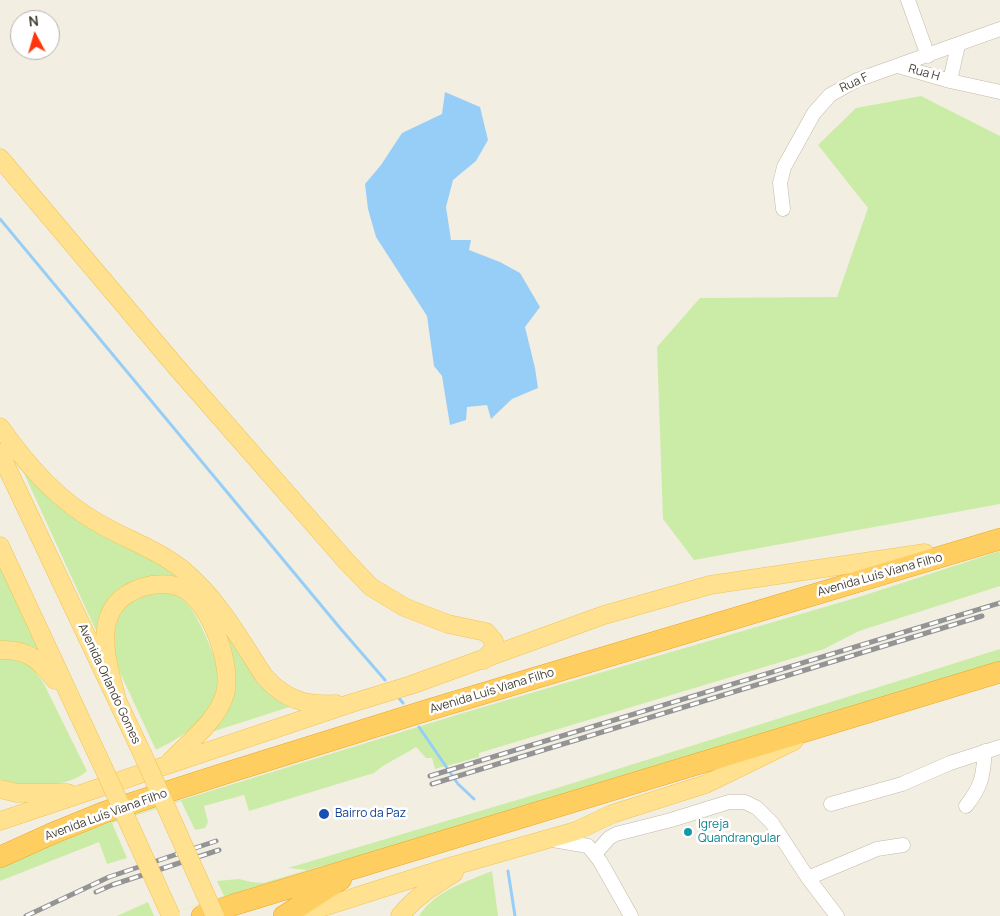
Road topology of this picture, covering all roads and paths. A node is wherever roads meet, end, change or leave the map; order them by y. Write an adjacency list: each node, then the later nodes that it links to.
1 (908, 0): 4 (street)
2 (1000, 30): 3 (street, Rua F)
3 (958, 45): 4 (street, Rua F); 6 (street)
4 (928, 56): 5 (street, Rua F)
5 (898, 66): 6 (street, Rua H); 9 (street, Rua F)
6 (950, 81): 7 (street, Rua H)
7 (1000, 92)
8 (0, 158): 15 (main road)
9 (783, 209)
10 (0, 427): 18 (main road)
11 (0, 453): 17 (main road, Avenida Orlando Gomes)
12 (995, 541): 15 (main road, Avenida Luís Viana Filho); 33 (highway, Avenida Luís Viana Filho)
13 (0, 546): 19 (main road)
14 (0, 650): 19 (main road)
15 (484, 660): 18 (main road, Avenida Luís Viana Filho)
16 (1000, 672): 20 (highway)
17 (116, 696): 23 (main road); 39 (main road, Avenida Orlando Gomes, bridge)
18 (354, 702): 23 (main road, Avenida Luís Viana Filho)
19 (80, 718): 37 (main road, bridge)
20 (825, 725): 29 (main road); 35 (highway)
21 (1000, 747): 22 (street)
22 (985, 751): 26 (street); 27 (street)
23 (166, 765): 25 (main road, Avenida Luís Viana Filho)
24 (0, 789): 25 (main road)
25 (83, 793): 28 (main road, Avenida Luís Viana Filho)
26 (831, 804)
27 (966, 806)
28 (0, 821)
29 (591, 824): 30 (main road); 32 (street)
30 (547, 840): 32 (street); 34 (main road)
31 (903, 845): 36 (street)
32 (591, 850): 36 (street); 43 (street)
33 (0, 857)
34 (487, 857): 41 (main road); 42 (main road)
35 (361, 866): 38 (highway); 40 (highway)
36 (808, 878): 44 (street)
37 (171, 916)
38 (202, 916)
39 (215, 916)
40 (284, 916)
41 (295, 916)
42 (400, 916)
43 (631, 916)
44 (837, 916)

